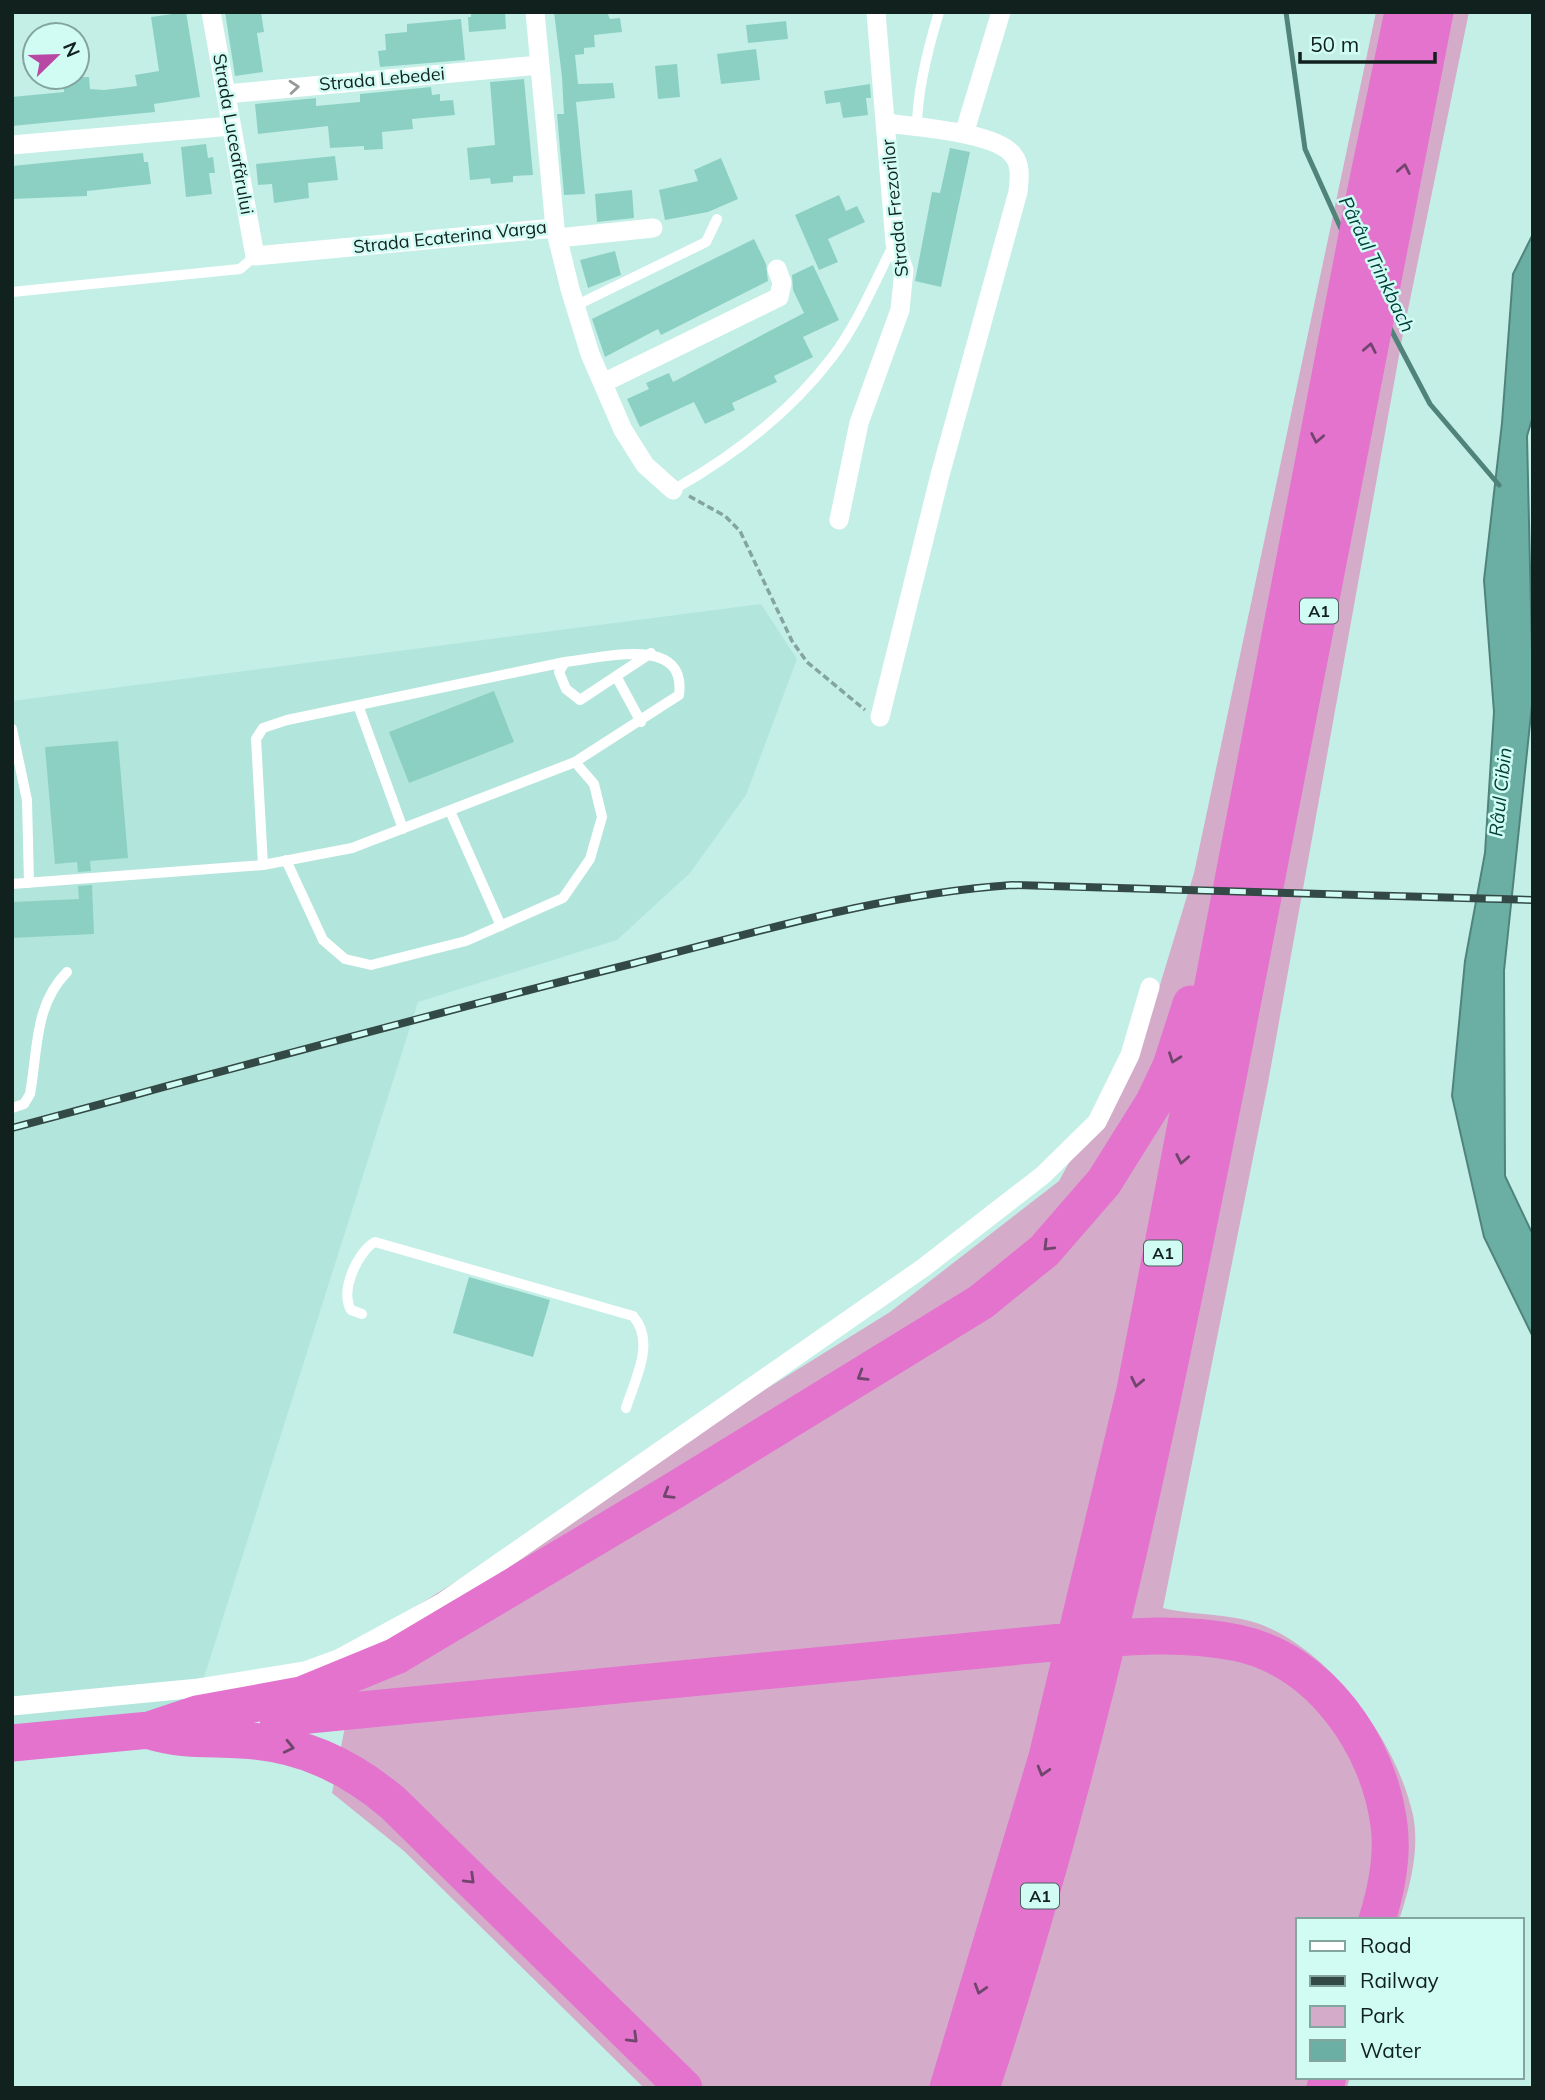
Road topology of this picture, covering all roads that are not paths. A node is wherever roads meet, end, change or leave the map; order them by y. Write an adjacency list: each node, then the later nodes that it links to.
1 (211, 12): 9 (street, Strada Luceafărului)
2 (535, 12): 8 (street, Strada Ecaterina Varga)
3 (876, 12): 10 (street, Strada Frezorilor)
4 (939, 12): 12 (lane)
5 (1001, 12): 13 (street)
6 (1403, 12): 34 (highway, A1, one-way to 34)
7 (1436, 12): 34 (highway, A1, one-way to 7)
8 (539, 65): 9 (street, Strada Lebedei, one-way to 8); 17 (street, Strada Ecaterina Varga)
9 (226, 93): 11 (street, Strada Luceafărului)
10 (886, 123): 12 (street); 18 (street, Strada Frezorilor)
11 (231, 126): 14 (street); 19 (street, Strada Luceafărului)
12 (917, 127): 13 (street)
13 (964, 134): 30 (street)
14 (12, 145)
15 (717, 219): 22 (lane)
16 (653, 228): 17 (street)
17 (556, 233): 19 (street, Strada Ecaterina Varga); 22 (street)
18 (895, 243): 24 (lane); 25 (street, Strada Frezorilor)
19 (255, 256): 21 (lane)
20 (777, 269): 23 (street)
21 (12, 292)
22 (575, 306): 23 (street)
23 (603, 383): 24 (street)
24 (673, 490)
25 (839, 520)
26 (652, 653): 27 (lane); 28 (lane); 31 (lane)
27 (565, 662): 28 (lane); 29 (lane)
28 (616, 676): 31 (lane)
29 (358, 705): 36 (lane); 38 (lane)
30 (880, 717)
31 (641, 722): 33 (lane)
32 (12, 729): 39 (lane)
33 (575, 762): 35 (lane); 41 (lane)
34 (1265, 802): 42 (highway, A1); 42 (highway)
35 (450, 811): 36 (lane); 41 (lane)
36 (403, 829): 37 (lane)
37 (286, 860): 38 (lane); 41 (lane)
38 (262, 865): 39 (lane)
39 (29, 883): 40 (lane)
40 (12, 884)
41 (501, 926)
42 (1237, 951): 48 (highway, A1); 50 (highway, one-way to 50)
43 (67, 972): 45 (lane)
44 (1150, 987): 49 (street)
45 (12, 1108)
46 (362, 1314): 47 (lane)
47 (626, 1408)
48 (1088, 1703): 54 (highway, A1, one-way to 54); 55 (highway, A1); 56 (highway)
49 (12, 1706)
50 (149, 1730): 51 (highway); 52 (highway); 53 (highway, one-way to 53)
51 (12, 1743)
52 (1377, 1918)
53 (684, 2088)
54 (948, 2088)
55 (981, 2088)
56 (996, 2088)

